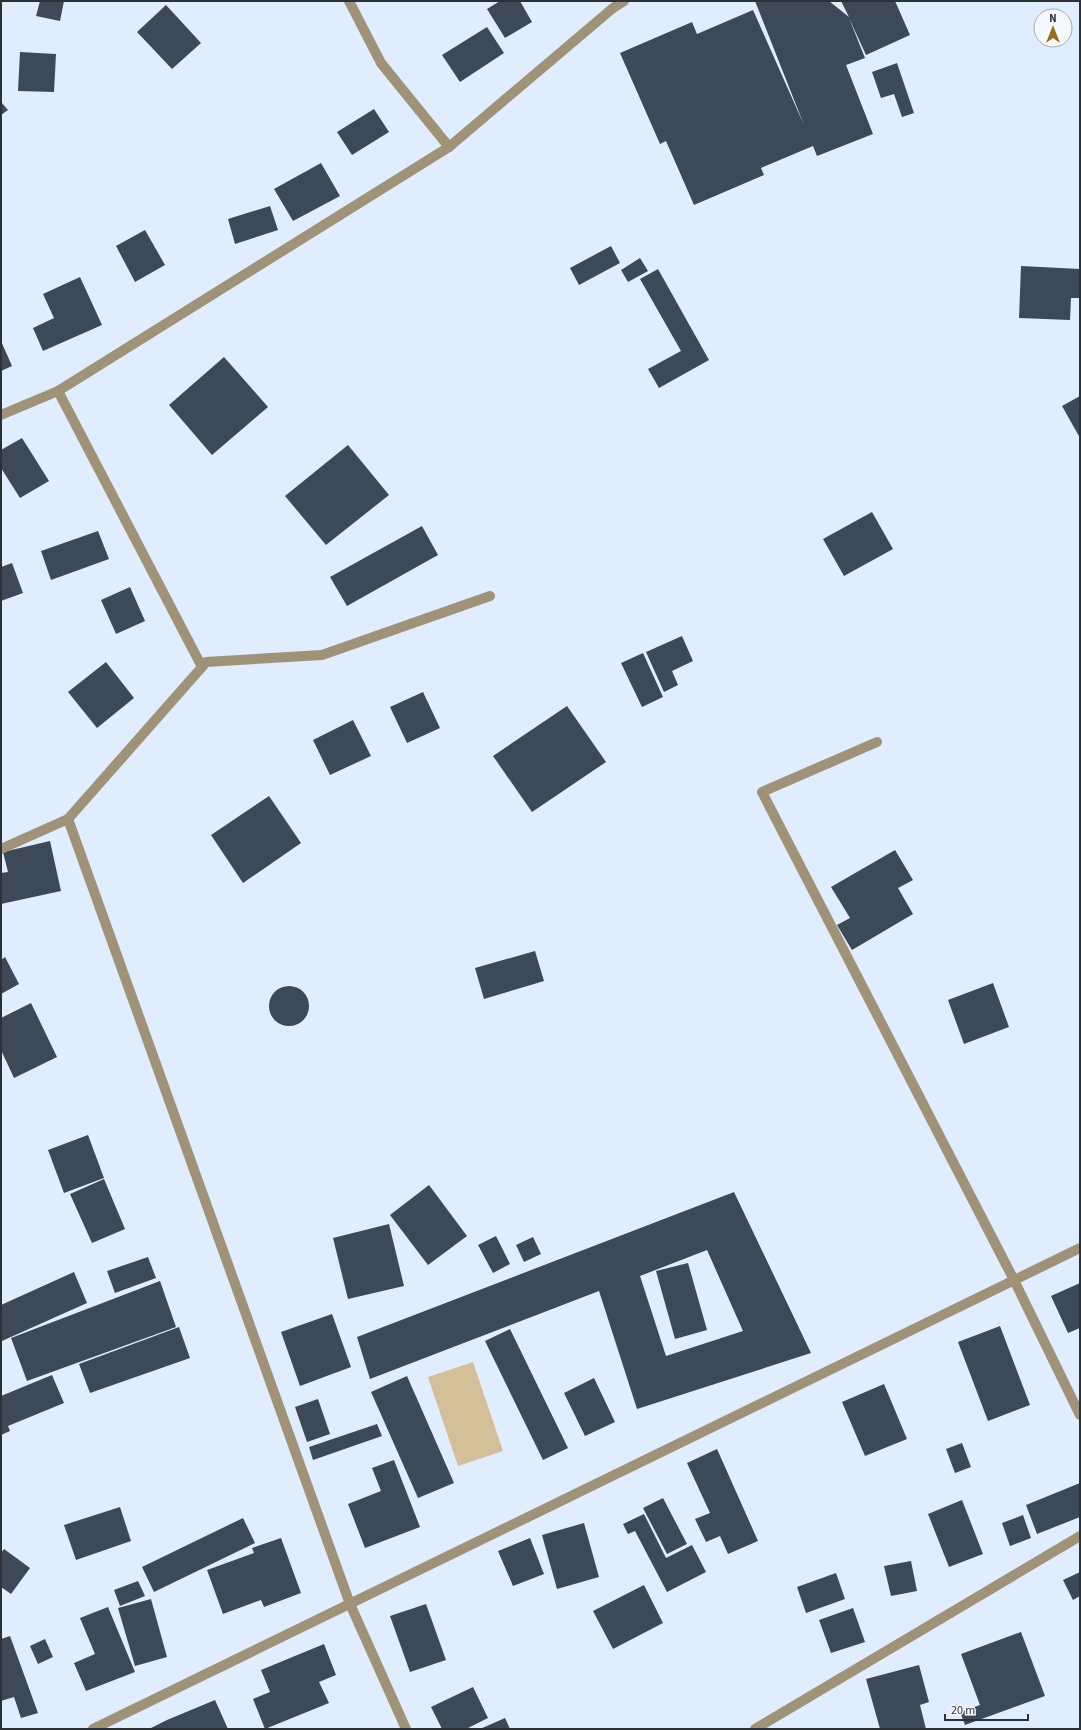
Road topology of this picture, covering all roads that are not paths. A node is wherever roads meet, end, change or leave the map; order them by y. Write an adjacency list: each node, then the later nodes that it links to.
1 (349, 1): 3 (street)
2 (624, 1): 3 (street)
3 (449, 147): 4 (street)
4 (58, 391): 5 (street); 7 (street)
5 (1, 415)
6 (490, 596): 7 (street)
7 (202, 666): 9 (street)
8 (878, 742): 12 (street)
9 (68, 819): 10 (street); 15 (street)
10 (1, 849)
11 (1080, 1248): 12 (street)
12 (1014, 1280): 13 (street); 15 (street)
13 (1080, 1415)
14 (1080, 1536): 18 (street)
15 (350, 1604): 16 (street); 17 (street)
16 (93, 1729)
17 (406, 1729)
18 (755, 1729)

